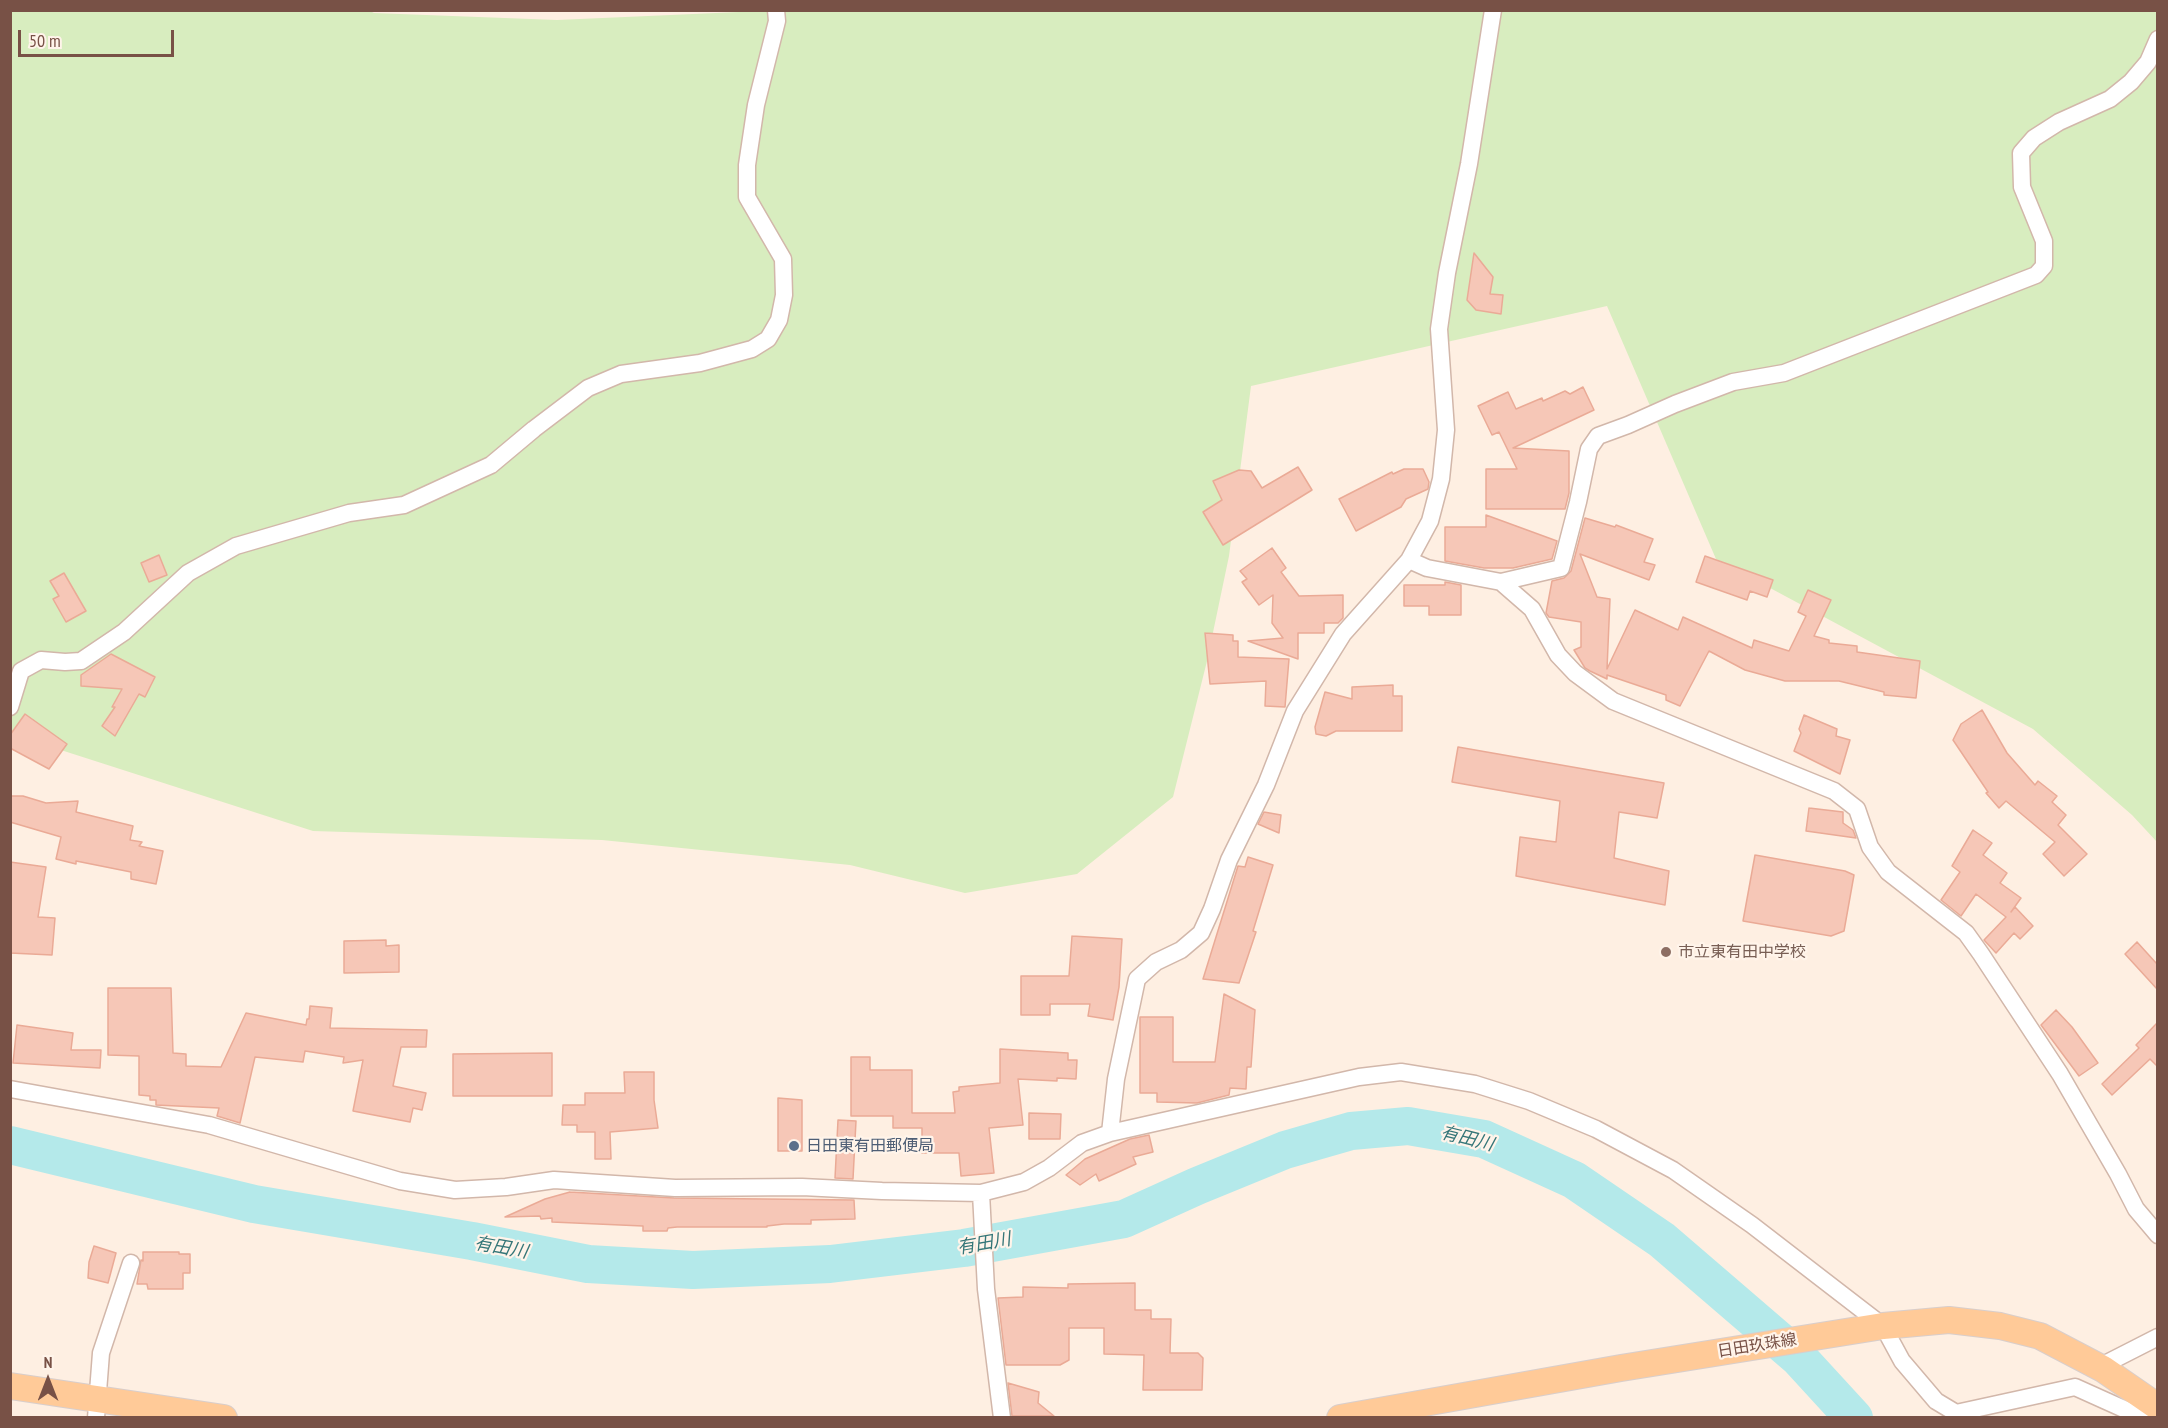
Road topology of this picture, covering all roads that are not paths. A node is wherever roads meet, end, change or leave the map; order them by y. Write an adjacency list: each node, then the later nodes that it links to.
1 (776, 10): 6 (street)
2 (1493, 10): 4 (street)
3 (2157, 39): 5 (street)
4 (1409, 560): 5 (street); 8 (street)
5 (1501, 582): 10 (street)
6 (10, 707)
7 (10, 1089): 9 (street)
8 (1110, 1132): 9 (street); 12 (street)
9 (981, 1192): 20 (street)
10 (2157, 1235)
11 (131, 1263): 17 (street)
12 (1872, 1328): 14 (main road, 日田玖珠線); 18 (street); 21 (main road, 日田玖珠線)
13 (2157, 1337): 14 (street)
14 (2103, 1369): 16 (main road, 日田玖珠線)
15 (10, 1386): 17 (main road)
16 (2157, 1407)
17 (96, 1408): 19 (main road)
18 (2157, 1415)
19 (224, 1418)
20 (1002, 1418)
21 (1340, 1418)

